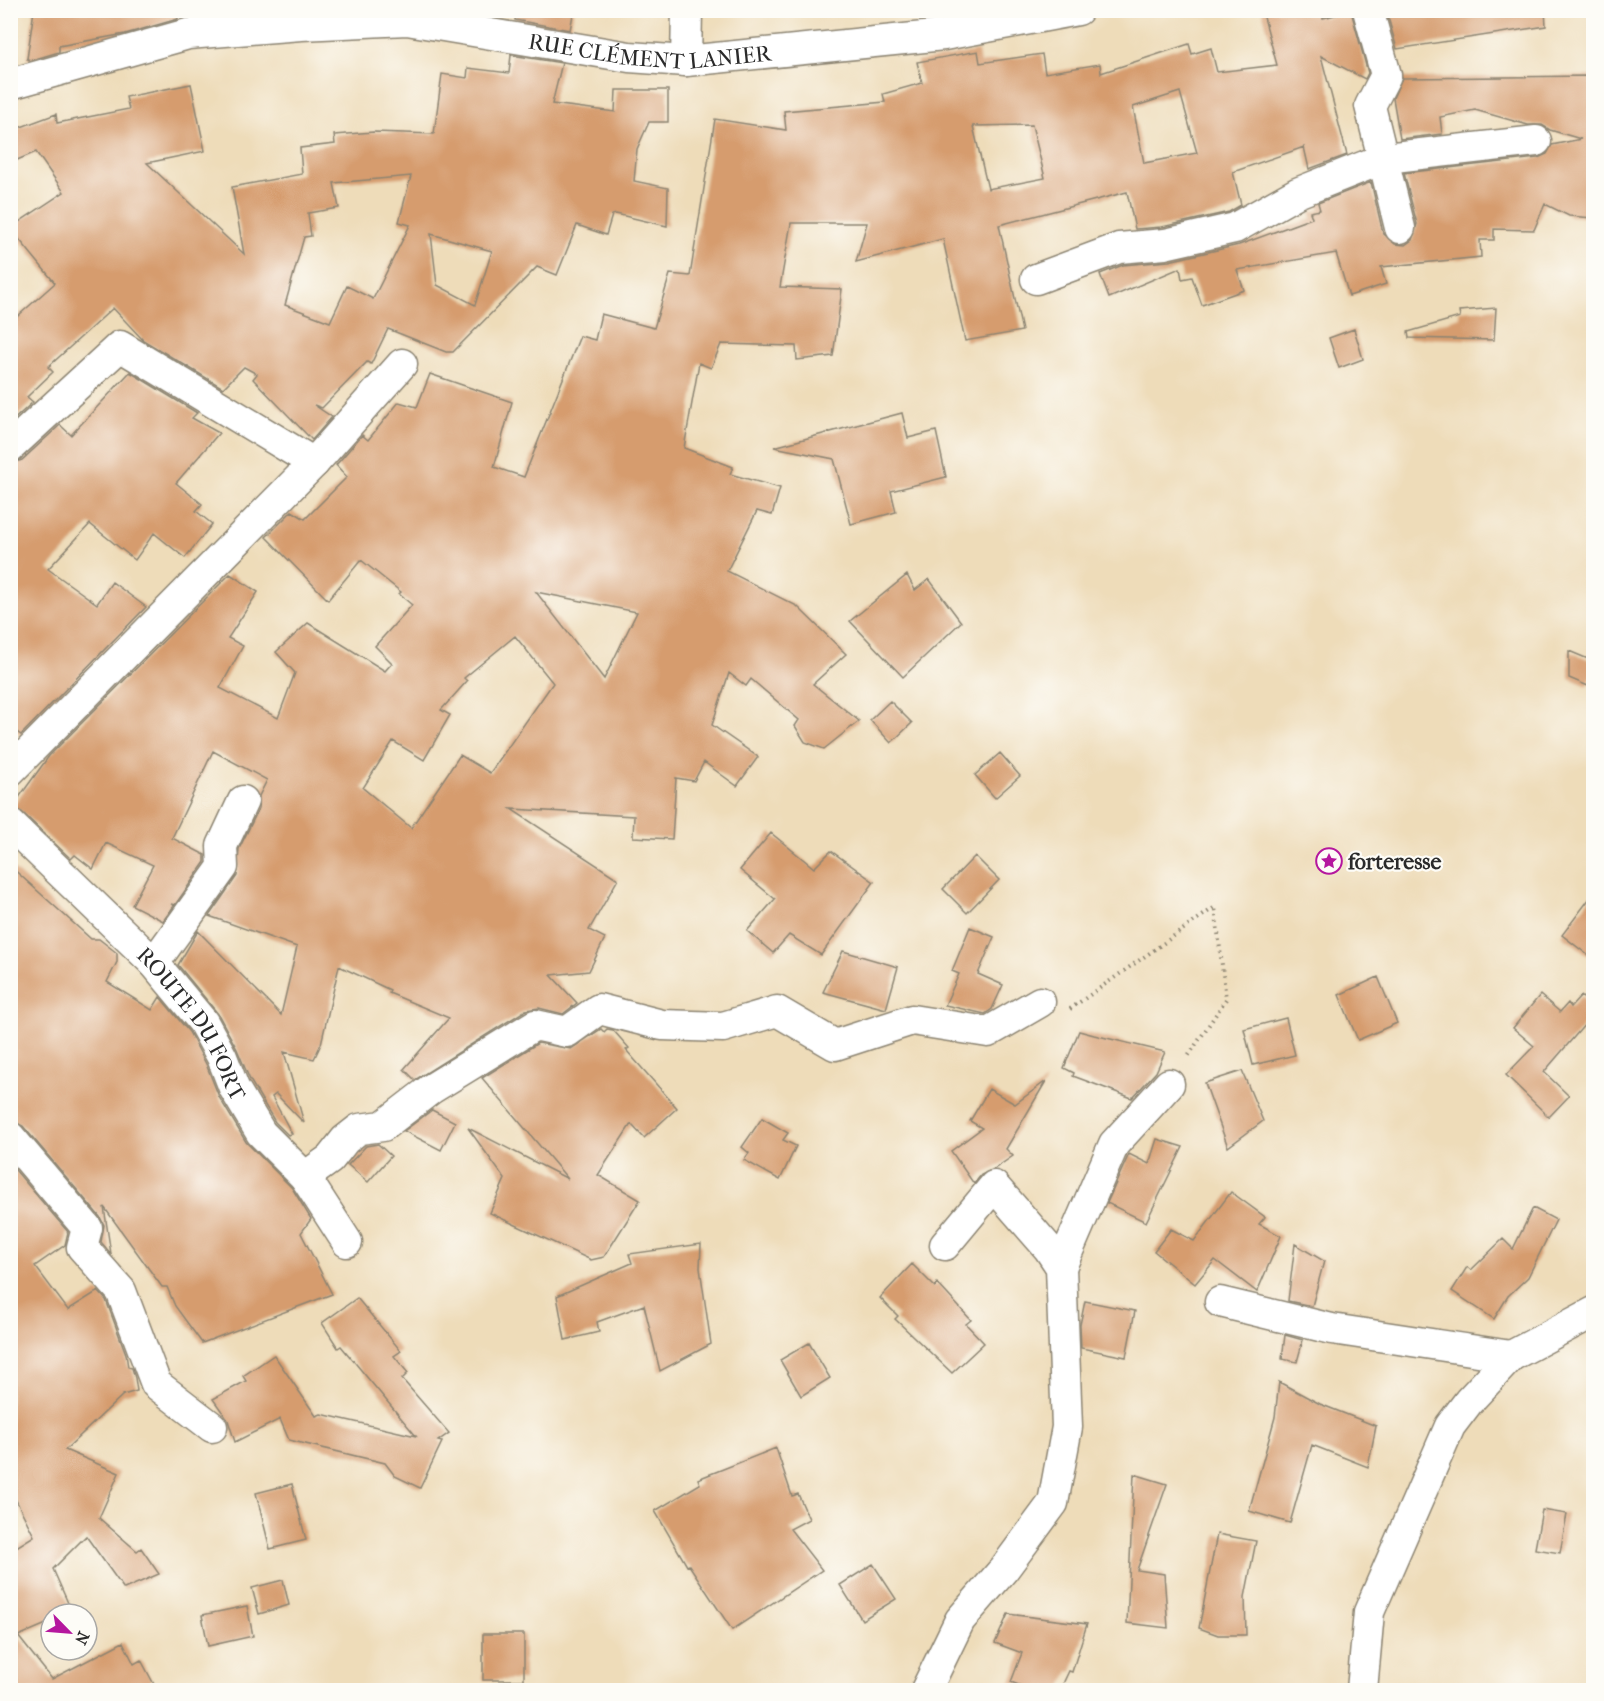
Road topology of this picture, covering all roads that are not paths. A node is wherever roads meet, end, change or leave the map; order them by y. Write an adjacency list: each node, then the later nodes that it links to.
1 (687, 10): 6 (street)
2 (1078, 10): 5 (street, RUE CLÉMENT LANIER)
3 (1368, 10): 9 (street)
4 (408, 15): 6 (street, RUE CLÉMENT LANIER); 7 (street, RUE CLÉMENT LANIER)
5 (945, 23): 6 (street, RUE CLÉMENT LANIER)
6 (686, 61)
7 (10, 84)
8 (1536, 141): 9 (street)
9 (1385, 158): 10 (street); 11 (street)
10 (1400, 228)
11 (1036, 279)
12 (402, 364): 14 (street)
13 (10, 447): 14 (street)
14 (314, 463): 15 (street)
15 (10, 771)
16 (243, 801): 18 (street)
17 (10, 824): 18 (street, ROUTE DU FORT)
18 (154, 963): 22 (street, ROUTE DU FORT)
19 (1040, 1002): 22 (street)
20 (1169, 1084): 25 (street)
21 (10, 1137): 29 (street)
22 (305, 1177): 23 (street, ROUTE DU FORT)
23 (347, 1242)
24 (945, 1245): 25 (street)
25 (1061, 1267): 30 (street)
26 (1220, 1302): 28 (street)
27 (1593, 1312): 28 (street)
28 (1512, 1356): 31 (street)
29 (212, 1427)
30 (926, 1690)
31 (1362, 1690)

